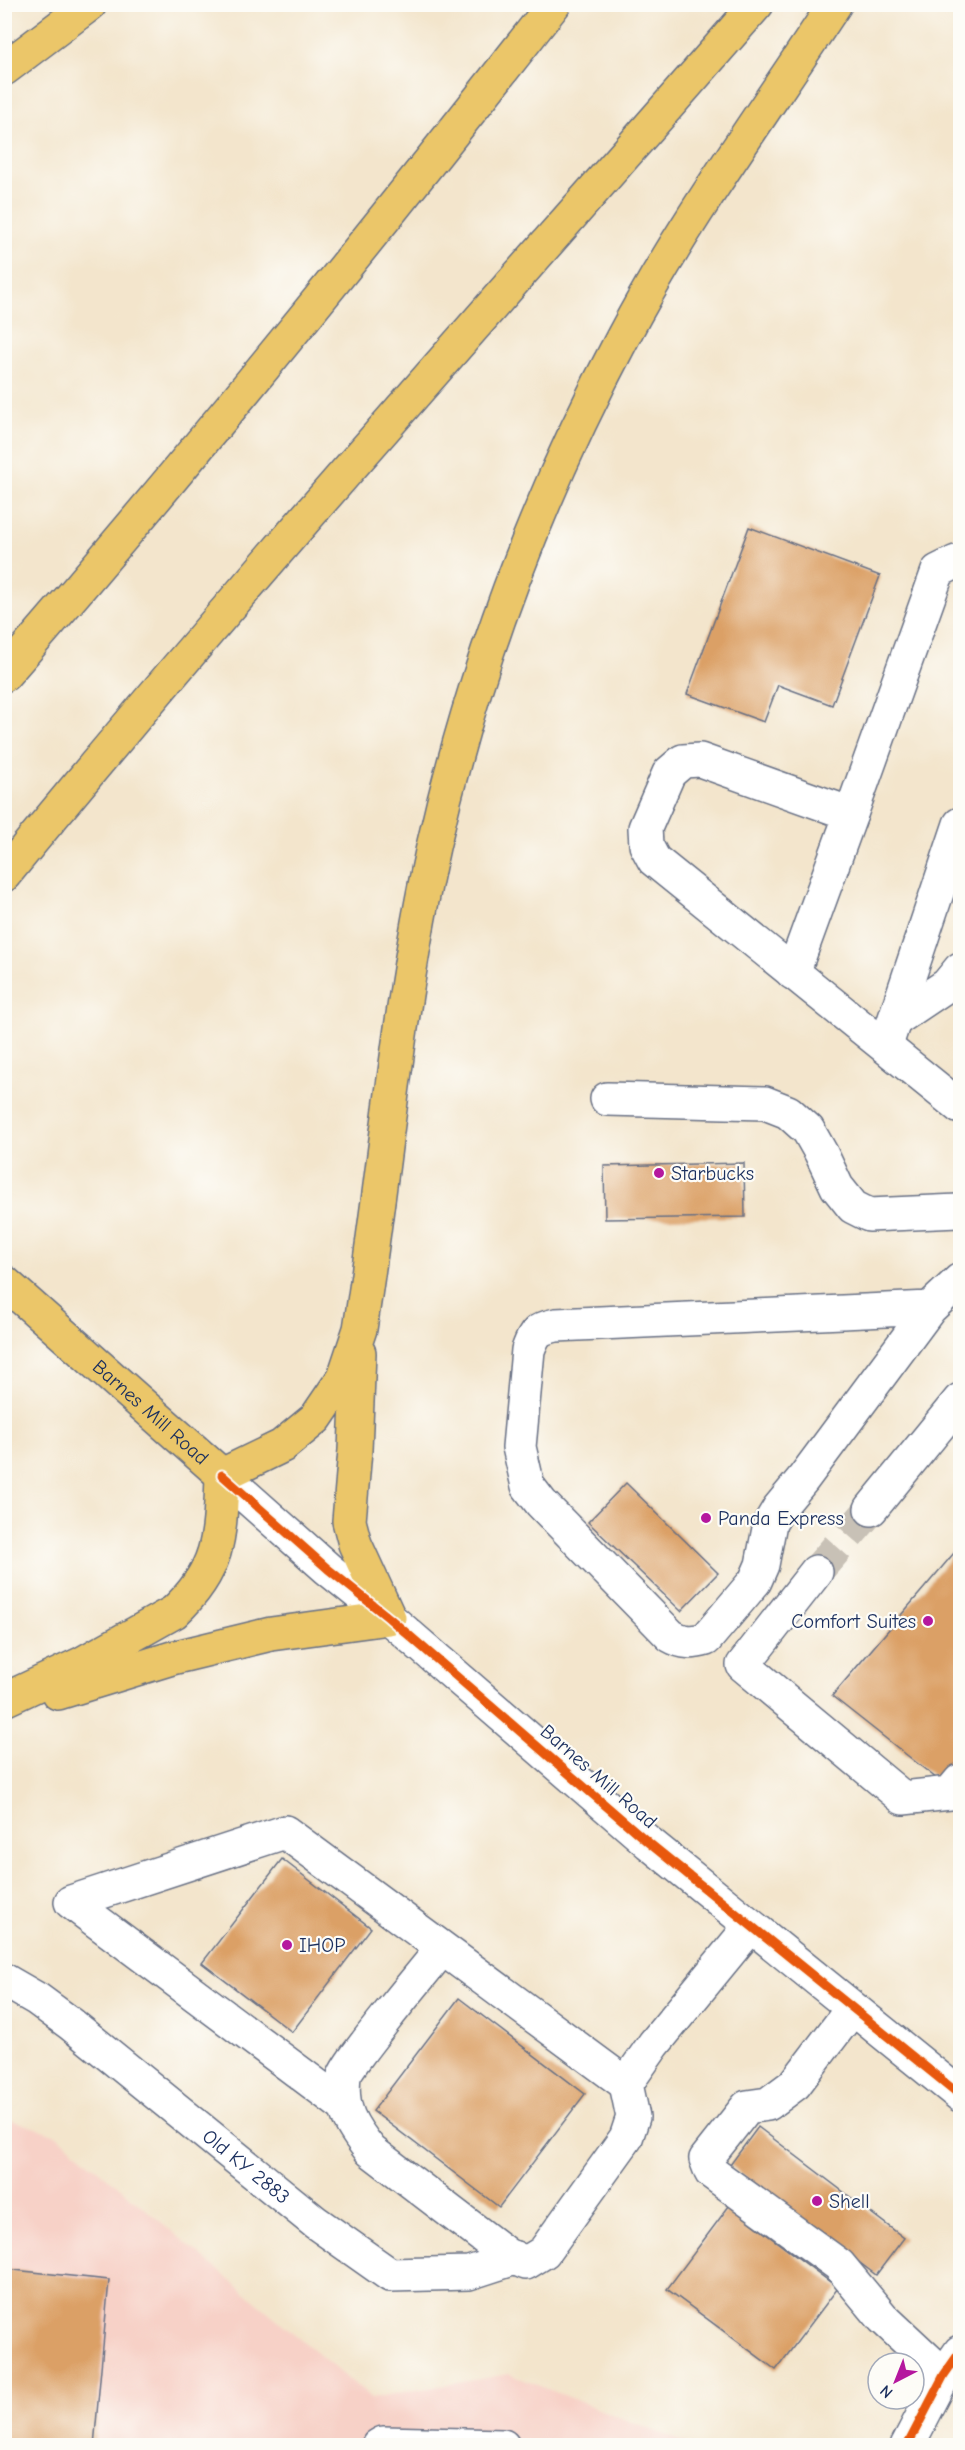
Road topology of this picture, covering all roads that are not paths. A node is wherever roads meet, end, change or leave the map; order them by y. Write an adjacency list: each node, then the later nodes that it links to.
1 (90, 4): 5 (main road)
2 (554, 4): 7 (main road)
3 (757, 4): 10 (main road)
4 (835, 4): 20 (main road)
5 (4, 69)
6 (960, 563): 8 (street)
7 (4, 675)
8 (851, 814): 12 (street); 12 (street)
9 (960, 824): 13 (street)
10 (4, 875)
11 (960, 969): 13 (street)
12 (793, 973): 13 (street)
13 (890, 1032): 15 (street)
14 (606, 1099): 16 (street)
15 (960, 1107)
16 (960, 1206)
17 (960, 1280): 19 (street)
18 (4, 1282): 22 (main road, Barnes Mill Road)
19 (930, 1308): 19 (street)
20 (360, 1329): 22 (main road); 25 (main road)
21 (960, 1400): 23 (street)
22 (222, 1475): 25 (street, Barnes Mill Road); 26 (main road)
23 (871, 1509)
24 (816, 1572): 28 (street)
25 (389, 1618): 27 (main road); 29 (street, Barnes Mill Road)
26 (4, 1700)
27 (4, 1709)
28 (960, 1781)
29 (750, 1927): 32 (street, Barnes Mill Road); 33 (street)
30 (442, 1949): 33 (street); 35 (street); 35 (street)
31 (4, 1980): 36 (street, Old KY 2883)
32 (852, 2008): 34 (street, Barnes Mill Road); 37 (street)
33 (626, 2084): 36 (street, Old KY 2883)
34 (960, 2095)
35 (344, 2106): 36 (street)
36 (515, 2258)
37 (952, 2363): 40 (street)
38 (378, 2445): 39 (street)
39 (503, 2445)
40 (907, 2445)

